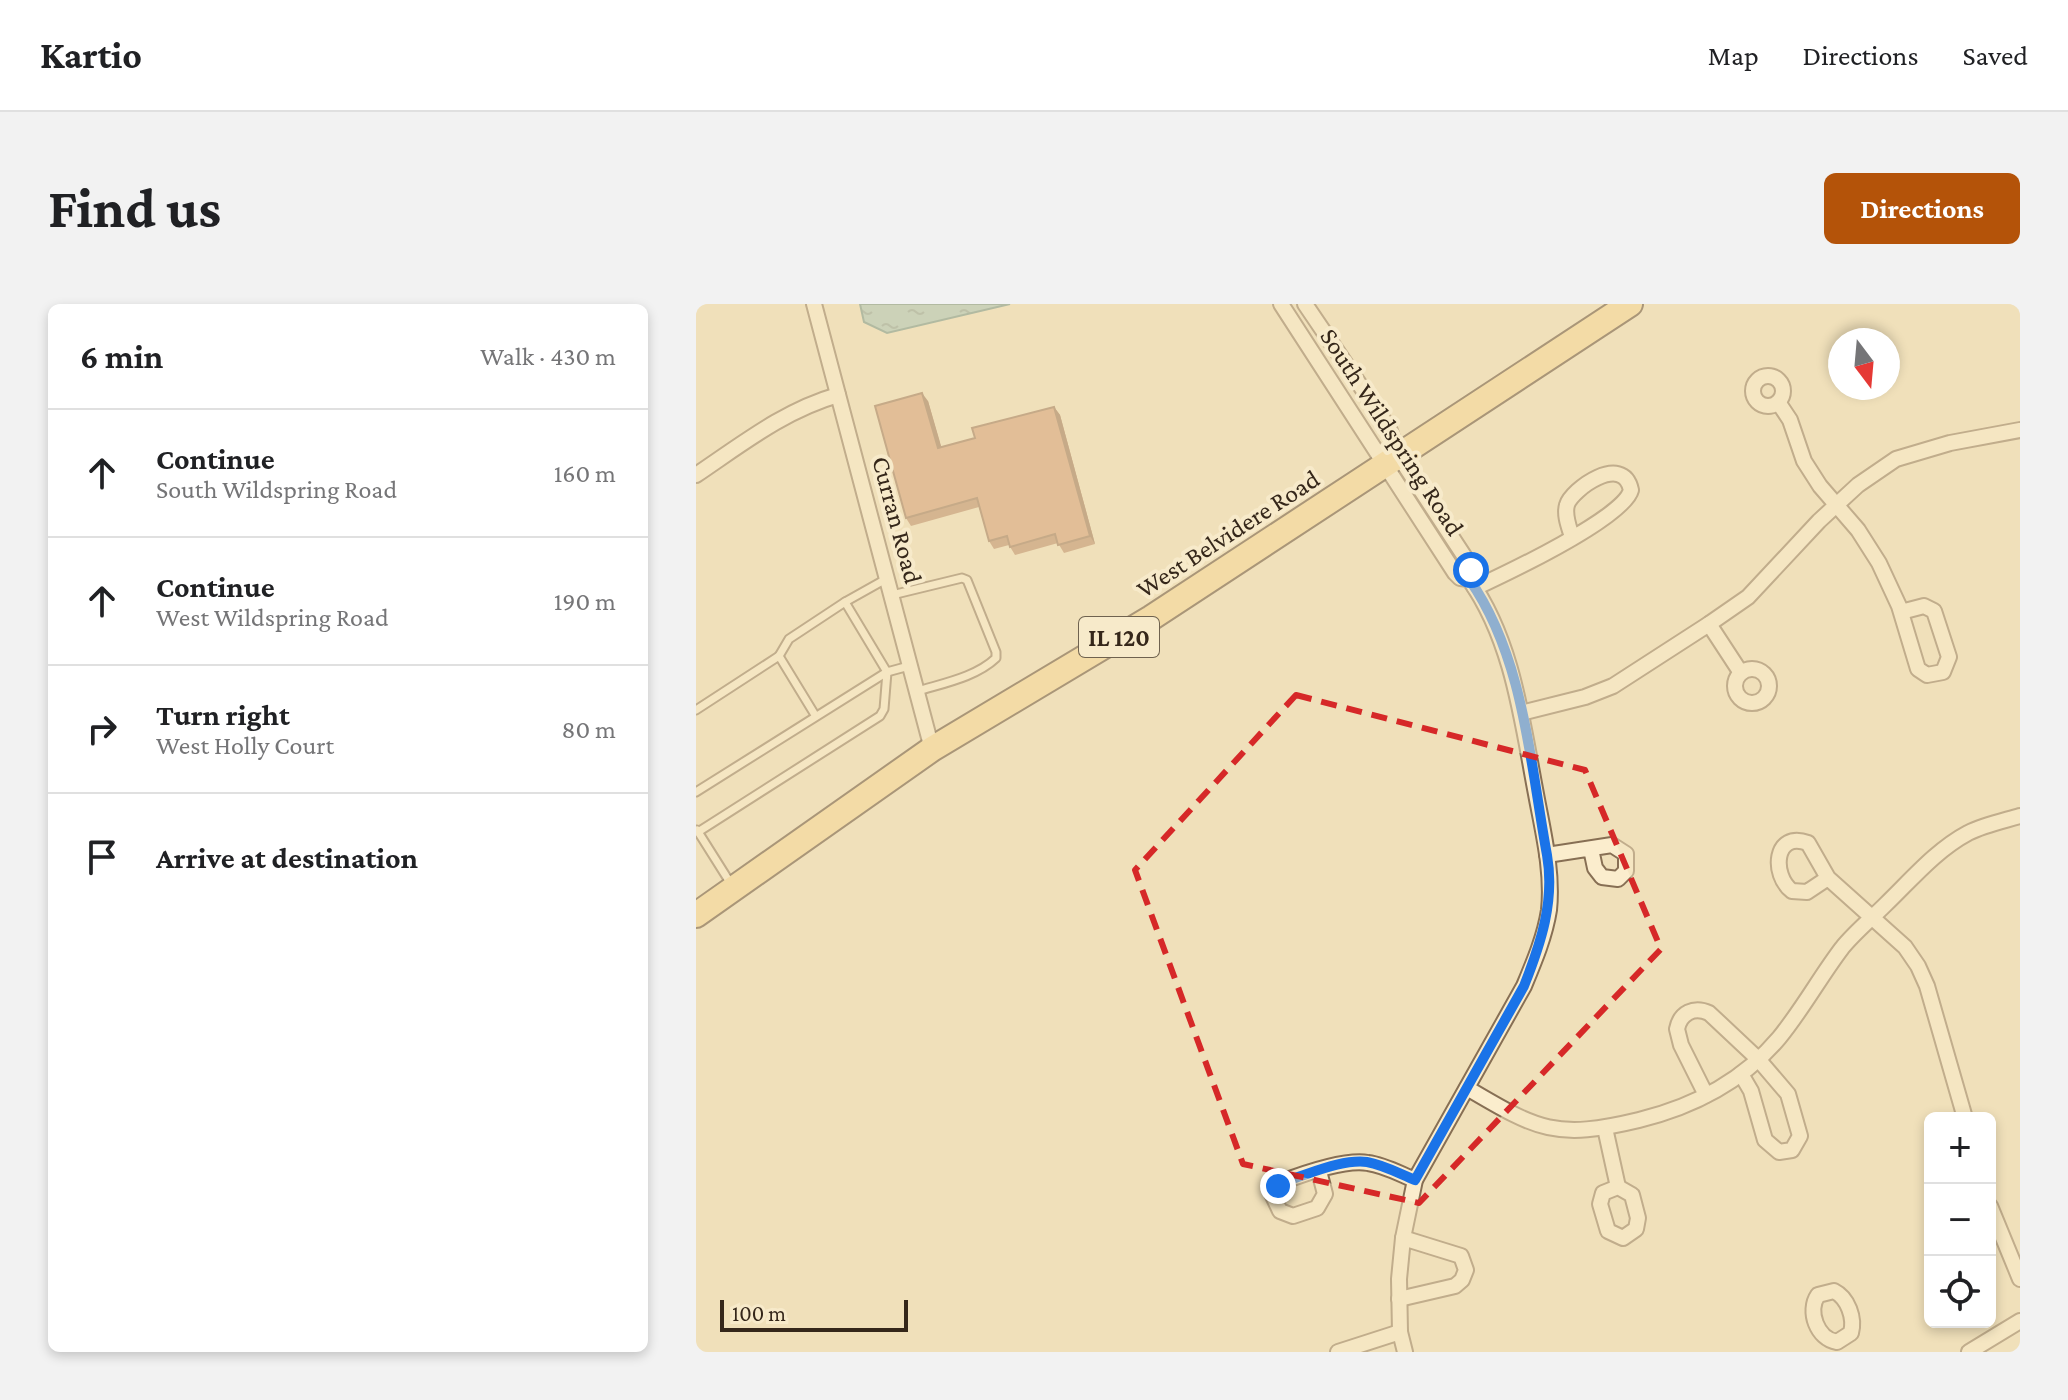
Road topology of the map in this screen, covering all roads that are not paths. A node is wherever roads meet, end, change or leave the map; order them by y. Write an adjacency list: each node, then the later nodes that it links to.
1 (814, 304): 5 (street, Curran Road)
2 (1281, 304): 8 (street, South Wildspring Road)
3 (1305, 304): 8 (street, South Wildspring Road)
4 (1630, 304): 8 (main road, West Belvidere Road / IL 120)
5 (838, 395): 9 (street); 12 (street, Curran Road)
6 (1778, 402): 10 (street)
7 (2020, 430): 10 (street)
8 (1391, 460): 13 (street, South Wildspring Road); 26 (main road, West Belvidere Road / IL 120)
9 (696, 475)
10 (1836, 505): 16 (street); 17 (street)
11 (1572, 537): 11 (street); 13 (street)
12 (887, 578): 14 (street, Curran Road); 15 (lane)
13 (1472, 583): 24 (street, South Wildspring Road)
14 (892, 595): 19 (street, Curran Road); 22 (lane)
15 (845, 602): 18 (lane); 20 (lane)
16 (1901, 612): 16 (street)
17 (1709, 624): 21 (street); 24 (street)
18 (779, 656): 23 (lane); 25 (lane)
19 (911, 665): 20 (lane); 22 (street, Curran Road)
20 (887, 672): 25 (lane); 29 (lane)
21 (1741, 673)
22 (918, 691): 26 (street, Curran Road)
23 (696, 710)
24 (1521, 713): 31 (street, South Wildspring Road)
25 (815, 715): 27 (lane)
26 (932, 749): 33 (main road, West Belvidere Road / IL 120)
27 (696, 792)
28 (2020, 816): 35 (street)
29 (697, 830): 33 (lane)
30 (1591, 849): 31 (street)
31 (1547, 855): 38 (street, South Wildspring Road)
32 (1828, 878): 35 (street)
33 (735, 890): 34 (main road, West Belvidere Road / IL 120)
34 (696, 915)
35 (1872, 918): 36 (street); 40 (street)
36 (1758, 1059): 37 (street); 37 (street); 39 (street)
37 (1741, 1074): 39 (street)
38 (1467, 1088): 41 (street); 43 (street, South Wildspring Road)
39 (1706, 1095): 41 (street)
40 (1963, 1112)
41 (1605, 1128): 44 (street)
42 (1319, 1171): 43 (street)
43 (1415, 1180): 46 (street, South Wildspring Road)
44 (1618, 1187)
45 (1996, 1221): 47 (street)
46 (1403, 1238): 48 (street, South Wildspring Road); 48 (street)
47 (2020, 1279)
48 (1399, 1299): 50 (street, South Wildspring Road)
49 (2020, 1321): 53 (street)
50 (1400, 1332): 51 (street); 52 (street, South Wildspring Road)
51 (1338, 1352)
52 (1405, 1352)
53 (1969, 1352)

